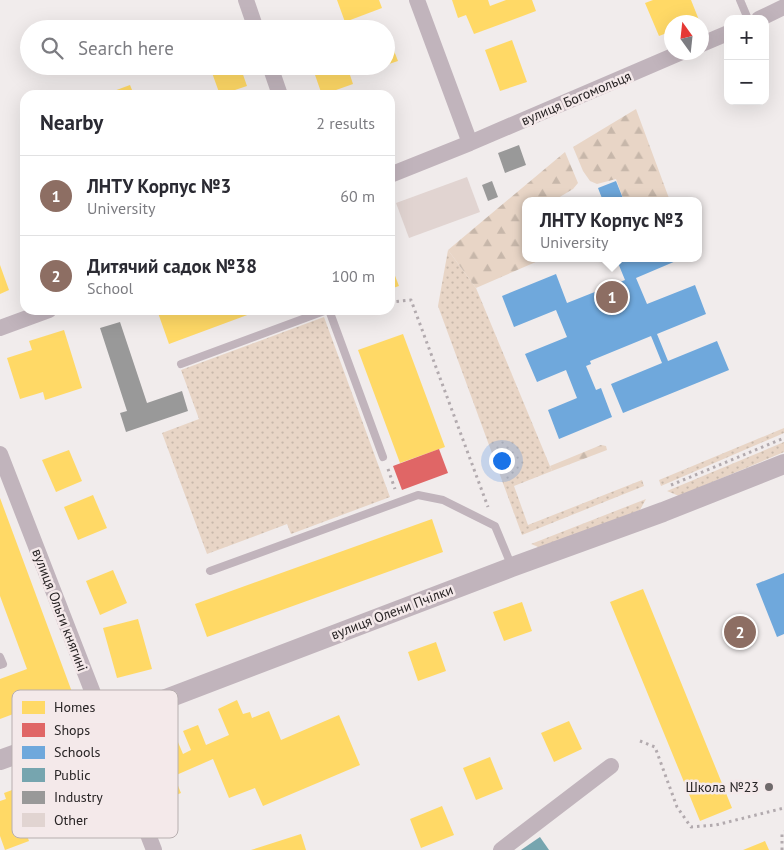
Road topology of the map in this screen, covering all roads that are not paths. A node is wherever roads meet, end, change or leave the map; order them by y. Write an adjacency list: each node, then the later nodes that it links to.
1 (246, 0): 7 (street)
2 (417, 0): 13 (street)
3 (740, 0): 5 (lane)
4 (784, 7): 6 (street)
5 (746, 15)
6 (767, 15)
7 (253, 20)
8 (724, 35): 9 (street)
9 (709, 41)
10 (664, 60): 13 (street, вулиця Богомольця)
11 (273, 75): 12 (street)
12 (278, 90)
13 (470, 143): 14 (street, вулиця Богомольця)
14 (395, 173)
15 (35, 315): 18 (street)
16 (314, 315): 19 (lane)
17 (330, 315): 20 (lane)
18 (0, 328)
19 (181, 364)
20 (383, 457)
21 (1, 461): 27 (street, вулиця Ольги княгині)
22 (784, 464): 23 (street, вулиця Олени Пчілки)
23 (512, 567): 24 (lane); 28 (street, вулиця Олени Пчілки)
24 (210, 571)
25 (0, 657): 26 (lane)
26 (0, 665)
27 (90, 690)
28 (178, 694)
29 (12, 756): 30 (street, вулиця Олени Пчілки)
30 (0, 760)
31 (611, 766): 34 (street)
32 (149, 838): 33 (street, вулиця Ольги княгині)
33 (154, 850)
34 (501, 850)

